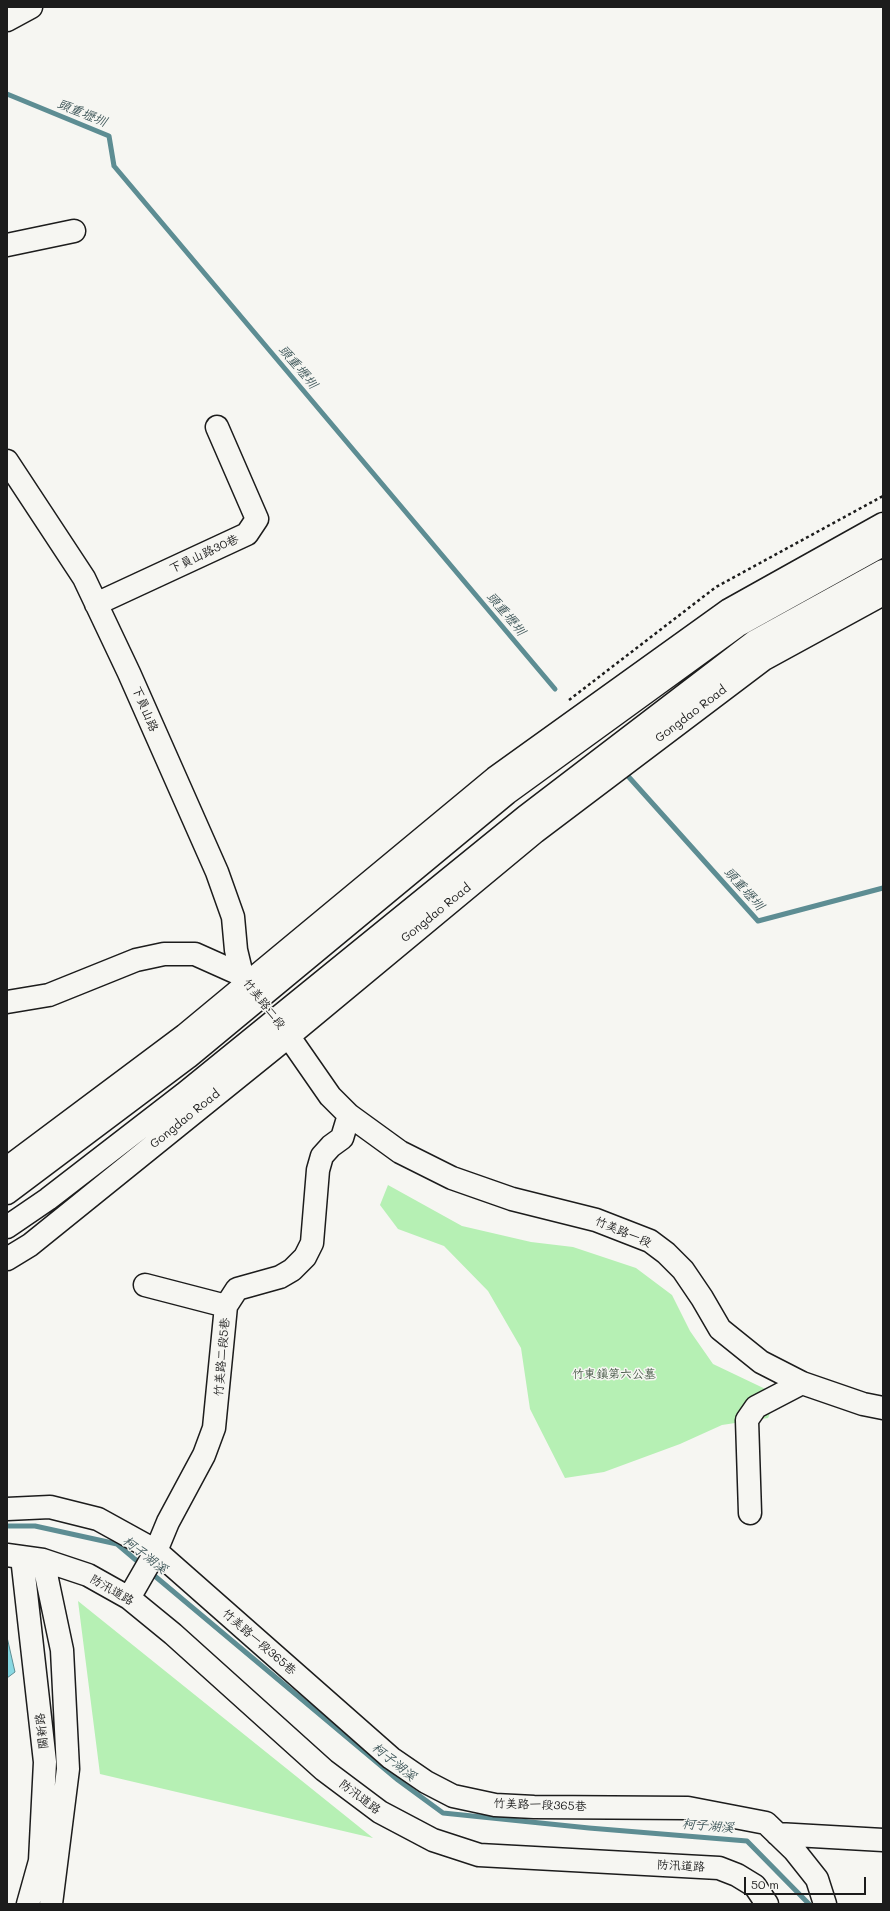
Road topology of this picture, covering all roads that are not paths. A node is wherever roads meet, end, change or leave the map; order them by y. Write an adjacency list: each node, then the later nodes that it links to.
1 (31, 7): 2 (street)
2 (7, 20)
3 (74, 232): 4 (street)
4 (7, 245)
5 (217, 427): 11 (street, 下員山路30巷)
6 (7, 461): 11 (street, 下員山路)
7 (883, 524): 12 (street)
8 (883, 544): 12 (street)
9 (883, 571): 14 (street, Gongdao Road)
10 (883, 594): 14 (street, Gongdao Road)
11 (96, 604): 12 (street, 下員山路)
12 (250, 985): 13 (street, 竹美路二段); 14 (street, 竹美路二段); 16 (street); 17 (street)
13 (7, 1002)
14 (282, 1027): 15 (street, 竹美路二段); 18 (street, Gongdao Road); 19 (street, Gongdao Road)
15 (349, 1115): 21 (street, 竹美路二段5巷); 22 (street, 竹美路一段)
16 (7, 1168)
17 (7, 1193)
18 (7, 1227)
19 (7, 1259)
20 (145, 1286): 21 (street)
21 (226, 1306): 26 (street, 竹美路二段5巷)
22 (802, 1382): 23 (street, 竹美路一段); 25 (street)
23 (883, 1408)
24 (7, 1509): 26 (street, 竹美路一段365巷)
25 (750, 1514)
26 (156, 1551): 29 (street, 竹美路二段5巷); 30 (street, 竹美路一段365巷)
27 (14, 1556): 28 (street, 防汛道路); 32 (street, 關新路)
28 (43, 1560): 29 (street, 防汛道路); 33 (street, 關新路)
29 (129, 1598): 34 (street, 防汛道路)
30 (777, 1834): 31 (street); 35 (street, 竹美路一段365巷)
31 (883, 1840)
32 (28, 1904)
33 (51, 1904)
34 (767, 1904)
35 (825, 1904)

